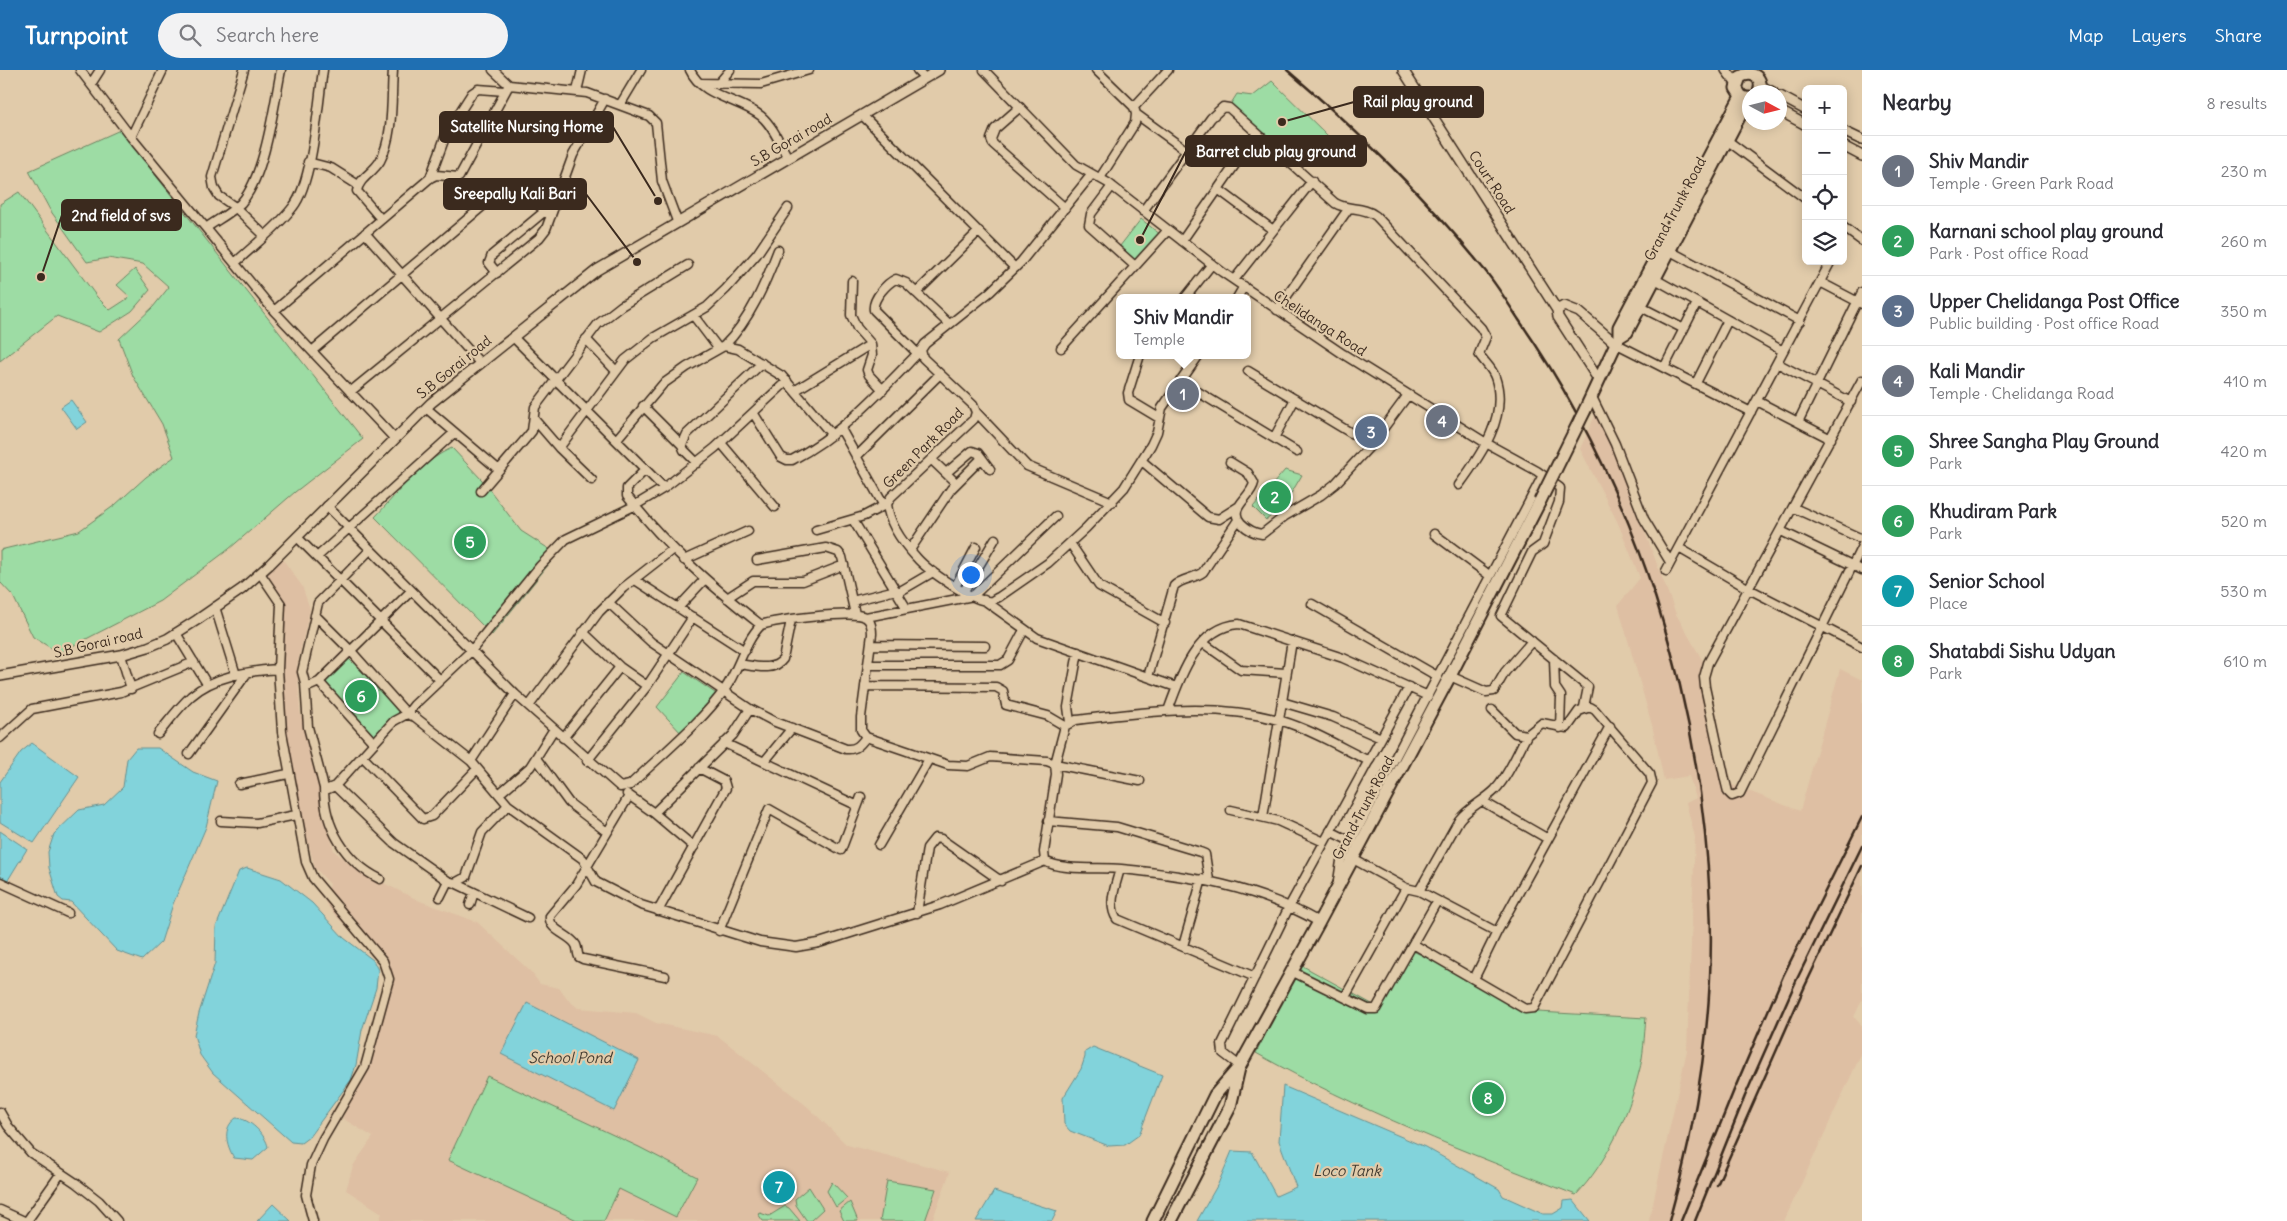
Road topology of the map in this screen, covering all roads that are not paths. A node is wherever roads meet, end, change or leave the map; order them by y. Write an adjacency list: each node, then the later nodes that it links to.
1 (80, 70): 25 (street)
2 (100, 70): 25 (street)
3 (163, 70): 44 (street)
4 (244, 70): 61 (street)
5 (281, 70): 61 (street)
6 (323, 70): 51 (street)
7 (393, 70): 57 (street)
8 (493, 70): 28 (street)
9 (582, 70): 29 (street)
10 (642, 70): 33 (street)
11 (690, 70): 23 (street)
12 (730, 70): 26 (street)
13 (809, 70): 26 (street)
14 (917, 70): 22 (street)
15 (939, 70): 22 (street, S.B Gorai road)
16 (984, 70): 34 (street, Chelidanga Road)
17 (1096, 70): 38 (street)
18 (1168, 70): 38 (street)
19 (1403, 70): 102 (street, Court Road)
20 (1726, 70): 24 (street)
21 (1749, 72): 24 (main road); 27 (main road)
22 (925, 78): 39 (street, S.B Gorai road)
23 (701, 83): 26 (street); 50 (street)
24 (1736, 83): 30 (main road)
25 (91, 84): 44 (street)
26 (718, 84)
27 (1760, 85)
28 (507, 88): 29 (street); 53 (street); 54 (street)
29 (577, 91): 31 (street)
30 (1742, 93)
31 (605, 100): 33 (street); 67 (street)
32 (1787, 100): 36 (street)
33 (620, 105): 69 (street)
34 (1020, 107): 52 (street, Chelidanga Road); 63 (street)
35 (1742, 107): 111 (main road, Grand Trunk Road)
36 (1802, 108)
37 (1742, 109): 46 (main road, Grand Trunk Road)
38 (1135, 111): 48 (street); 55 (street)
39 (862, 115): 50 (street, S.B Gorai road); 74 (street)
40 (1787, 115): 41 (street)
41 (1802, 123)
42 (1257, 133): 48 (street); 56 (street); 59 (street)
43 (1847, 133): 45 (street)
44 (131, 137): 70 (street)
45 (1862, 140)
46 (1728, 141): 60 (street); 80 (main road, Grand Trunk Road)
47 (1847, 148): 49 (street)
48 (1187, 151): 66 (street)
49 (1862, 156)
50 (788, 158): 69 (street, S.B Gorai road)
51 (308, 162): 57 (street); 76 (street)
52 (1092, 174): 55 (street, Chelidanga Road); 63 (street)
53 (430, 178): 54 (street); 68 (street)
54 (453, 178): 65 (street)
55 (1100, 178): 58 (street, Chelidanga Road)
56 (1312, 181): 64 (street); 72 (street)
57 (358, 184): 68 (street)
58 (1112, 186): 66 (street, Chelidanga Road); 85 (street)
59 (1218, 189): 72 (street); 77 (street)
60 (1802, 196)
61 (235, 207): 70 (street); 76 (street)
62 (788, 208): 104 (street)
63 (1065, 208): 86 (street)
64 (1349, 208): 101 (street); 161 (street)
65 (477, 211): 67 (street); 88 (street)
66 (1143, 211): 71 (street, Chelidanga Road)
67 (548, 213): 87 (street); 87 (street)
68 (381, 219): 75 (street)
69 (677, 221): 110 (street, S.B Gorai road)
70 (206, 228): 81 (street)
71 (1168, 230): 77 (street, Chelidanga Road); 85 (street)
72 (1273, 230): 90 (street)
73 (1847, 230): 78 (street)
74 (979, 232): 86 (street); 95 (street)
75 (365, 233): 88 (street); 103 (street)
76 (264, 235): 81 (street)
77 (1182, 241): 82 (street, Chelidanga Road)
78 (1862, 241)
79 (778, 250): 114 (street)
80 (1670, 251): 89 (main road, Grand Trunk Road); 107 (street)
81 (235, 263): 103 (street)
82 (1212, 264): 90 (street, Chelidanga Road); 96 (street)
83 (1829, 265): 92 (street)
84 (688, 266): 112 (street)
85 (1135, 266): 115 (street)
86 (1015, 268): 108 (street)
87 (497, 273): 105 (street)
88 (401, 274): 105 (street); 116 (street)
89 (1655, 279): 98 (street); 100 (main road, Grand Trunk Road)
90 (1234, 280): 93 (street, Chelidanga Road)
91 (852, 281): 113 (street)
92 (1820, 282): 99 (street); 107 (street)
93 (1244, 286): 97 (street); 101 (street, Chelidanga Road)
94 (1862, 292): 99 (street)
95 (916, 293): 108 (street); 118 (street, Green Park Road)
96 (1188, 294)
97 (1240, 294)
98 (1697, 303): 106 (street); 109 (street)
99 (1860, 303): 134 (street)
100 (1641, 307): 109 (street); 111 (main road, Grand Trunk Road)
101 (1277, 310): 138 (street, Chelidanga Road)
102 (1557, 310): 111 (street); 128 (street, Court Road)
103 (274, 311): 116 (street)
104 (693, 315): 114 (street); 126 (street)
105 (440, 318): 121 (street); 137 (street)
106 (1728, 320): 117 (street); 133 (street)
107 (1800, 321): 117 (street)
108 (949, 324): 118 (street)
109 (1684, 330): 124 (street)
110 (513, 337): 121 (street, S.B Gorai road); 130 (street)
111 (1620, 337): 124 (street); 128 (main road, Grand Trunk Road)
112 (586, 339): 126 (street); 130 (street)
113 (871, 344): 135 (street); 136 (street)
114 (721, 347): 122 (street); 144 (street)
115 (1061, 348)
116 (312, 351): 137 (street)
117 (1784, 351): 123 (street)
118 (919, 352): 127 (street, Green Park Road); 136 (street)
119 (1139, 359): 150 (street)
120 (1196, 359): 132 (street)
121 (480, 363): 145 (street, S.B Gorai road)
122 (762, 363): 131 (street); 162 (street)
123 (1777, 363): 134 (street); 141 (street)
124 (1665, 366): 133 (street)
125 (1248, 371): 139 (street)
126 (616, 372): 146 (street)
127 (940, 374): 147 (street, Green Park Road); 166 (street)
128 (1598, 379): 143 (main road, Grand Trunk Road)
129 (1862, 380): 140 (street)
130 (557, 381): 146 (street); 151 (street)
131 (787, 381): 135 (street); 149 (street)
132 (1180, 381): 150 (street); 157 (street)
133 (1696, 383): 148 (street)
134 (1817, 383): 140 (street); 152 (street)
135 (796, 390): 155 (street)
136 (883, 390): 153 (street)
137 (350, 392): 156 (street)
138 (1408, 395): 161 (street, Chelidanga Road); 163 (street)
139 (1295, 399): 157 (street); 163 (street)
140 (1852, 399): 142 (street); 158 (street)
141 (1757, 401): 148 (street); 152 (street)
142 (1862, 401)
143 (1588, 402): 210 (street); 270 (main road, Grand Trunk Road, bridge)
144 (643, 406): 159 (street); 162 (street)
145 (426, 408): 154 (street); 156 (street, S.B Gorai road)
146 (587, 412): 159 (street); 164 (street)
147 (976, 412): 168 (street, Green Park Road); 182 (street)
148 (1752, 412): 203 (street)
149 (754, 414): 155 (street); 160 (street)
150 (1159, 418): 169 (street)
151 (534, 419): 164 (street); 173 (street)
152 (1798, 422): 158 (street)
153 (841, 429): 155 (street); 166 (street)
154 (454, 433): 173 (street); 192 (street)
155 (832, 436)
156 (394, 438): 184 (street, S.B Gorai road)
157 (1274, 438): 165 (street)
158 (1831, 439): 188 (street)
159 (616, 440): 174 (street)
160 (721, 443): 171 (street); 186 (street)
161 (1486, 443): 176 (street, Chelidanga Road); 179 (street)
162 (682, 445): 171 (street)
163 (1371, 445): 191 (street)
164 (559, 448): 177 (street)
165 (1297, 452)
166 (856, 457): 183 (street)
167 (982, 458): 172 (street); 175 (street); 178 (street)
168 (931, 459): 175 (street); 183 (street, Green Park Road)
169 (1142, 461): 182 (street); 187 (street)
170 (1230, 462): 187 (street)
171 (697, 463): 180 (street)
172 (990, 469)
173 (499, 470): 181 (street)
174 (645, 470): 180 (street); 185 (street)
175 (946, 473): 178 (street)
176 (1540, 473): 217 (street); 248 (street, Chelidanga Road)
177 (592, 480)
178 (956, 483): 206 (street)
179 (1459, 485)
180 (664, 488): 185 (street)
181 (481, 491)
182 (1112, 502): 200 (street)
183 (886, 505): 190 (street); 206 (street, Green Park Road)
184 (326, 506): 192 (street); 197 (street, S.B Gorai road)
185 (634, 506): 204 (street); 254 (street)
186 (775, 506)
187 (1238, 507): 191 (street)
188 (1794, 508): 195 (street); 198 (street)
189 (1056, 516): 226 (street)
190 (854, 520): 193 (street); 224 (street)
191 (1238, 520): 241 (street)
192 (348, 527): 205 (street); 207 (street)
193 (816, 530)
194 (748, 531): 208 (street)
195 (1781, 531): 212 (street); 222 (street)
196 (1434, 534): 217 (street)
197 (297, 537): 207 (street); 216 (street, S.B Gorai road)
198 (1862, 539)
199 (995, 540): 225 (street)
200 (1070, 543): 228 (street); 241 (street)
201 (1862, 546): 212 (street)
202 (976, 547): 221 (street)
203 (1679, 548): 210 (street); 222 (street)
204 (673, 549): 208 (street); 219 (street)
205 (370, 550): 218 (street); 223 (street)
206 (910, 550): 215 (street, Green Park Road)
207 (317, 557): 218 (street)
208 (684, 560): 220 (street)
209 (757, 560): 211 (street)
210 (1670, 562): 214 (street)
211 (844, 565): 227 (street); 229 (street)
212 (1852, 565): 213 (street); 243 (street)
213 (1862, 570)
214 (1666, 571)
215 (933, 572): 221 (street, Green Park Road); 224 (street)
216 (260, 573): 232 (street, S.B Gorai road); 264 (street)
217 (1489, 575): 269 (street)
218 (340, 580): 236 (street); 240 (street)
219 (635, 580): 230 (street); 233 (street)
220 (704, 580): 227 (street); 233 (street)
221 (956, 586): 225 (street, Green Park Road)
222 (1749, 589): 243 (street); 243 (street)
223 (411, 591): 240 (street); 254 (street)
224 (896, 591): 229 (street); 234 (street)
225 (964, 591): 226 (street, Green Park Road)
226 (973, 596): 228 (street, Green Park Road); 234 (street)
227 (726, 598): 242 (street)
228 (982, 599): 244 (street)
229 (852, 601): 235 (street)
230 (608, 602): 245 (street); 257 (street)
231 (1312, 604): 269 (street)
232 (215, 608): 246 (street, S.B Gorai road); 267 (street)
233 (678, 608): 237 (street)
234 (907, 609): 238 (street)
235 (856, 614): 238 (street); 239 (street)
236 (315, 616): 253 (street); 274 (street)
237 (693, 617): 255 (street); 257 (street)
238 (866, 617): 250 (street)
239 (791, 620): 242 (street); 261 (street)
240 (381, 621): 253 (street); 272 (street)
241 (1165, 623): 271 (street)
242 (761, 625): 255 (street)
243 (1821, 627): 252 (street)
244 (1024, 630): 256 (street); 262 (street)
245 (583, 632): 263 (street); 285 (street)
246 (176, 633): 258 (street, S.B Gorai road); 260 (street)
247 (1292, 641): 249 (street); 266 (street); 279 (street)
248 (1532, 641): 259 (street); 270 (street)
249 (1203, 643): 266 (street); 278 (street)
250 (871, 645): 251 (street); 262 (street)
251 (985, 646)
252 (1862, 647)
253 (350, 650): 273 (street); 290 (street)
254 (471, 651): 272 (street); 282 (street)
255 (745, 651): 261 (street)
256 (1078, 652): 271 (street); 292 (street)
257 (668, 654): 276 (street); 281 (street)
258 (121, 655): 268 (street, S.B Gorai road); 280 (street)
259 (1554, 659): 286 (street); 295 (street)
260 (194, 662): 275 (street); 280 (street)
261 (739, 664): 281 (street)
262 (868, 665): 277 (street)
263 (620, 667): 276 (street); 301 (street)
264 (278, 669): 265 (street); 316 (street)
265 (247, 673): 267 (street); 305 (street)
266 (1286, 673): 284 (street)
267 (236, 675): 275 (street)
268 (0, 676)
269 (1437, 676): 283 (street)
270 (1450, 676): 341 (main road, Grand Trunk Road)
271 (1148, 677): 278 (street)
272 (440, 680): 290 (street)
273 (319, 682): 274 (street); 303 (street)
274 (306, 683): 320 (street)
275 (207, 684): 297 (street)
276 (647, 686): 310 (street)
277 (865, 686): 292 (street); 299 (street)
278 (1176, 687): 289 (street)
279 (1409, 687): 283 (street); 302 (street)
280 (131, 689): 300 (street)
281 (724, 690): 287 (street); 321 (street)
282 (514, 694): 285 (street); 309 (street)
283 (1428, 696): 338 (street)
284 (1282, 702): 291 (street); 302 (street)
285 (529, 706): 296 (street)
286 (1584, 708): 293 (street); 295 (street)
287 (750, 709): 294 (street); 304 (street)
288 (1492, 710): 298 (street)
289 (1168, 711): 291 (street); 292 (street)
290 (407, 714): 303 (street); 309 (street)
291 (1280, 721): 311 (street); 331 (street)
292 (1068, 724): 313 (street)
293 (1610, 726): 336 (street); 370 (street)
294 (792, 728): 299 (street); 312 (street)
295 (1560, 728): 298 (street)
296 (554, 729): 301 (street); 307 (street)
297 (158, 734)
298 (1527, 735): 325 (street)
299 (866, 737): 308 (street)
300 (0, 738)
301 (563, 738): 310 (street)
302 (1381, 738): 311 (street)
303 (374, 743): 306 (street)
304 (724, 743): 312 (street); 314 (street)
305 (189, 754)
306 (362, 756): 315 (street); 319 (street)
307 (536, 758): 322 (street); 335 (street)
308 (929, 759): 313 (street); 339 (street)
309 (471, 761): 315 (street)
310 (588, 761): 321 (street)
311 (1369, 761): 334 (street)
312 (764, 762): 327 (street)
313 (1055, 764): 317 (street); 333 (street)
314 (699, 768): 329 (street); 340 (street)
315 (477, 769): 322 (street)
316 (288, 774): 318 (street); 330 (street)
317 (1140, 781)
318 (238, 784)
319 (335, 786): 320 (street); 349 (street)
320 (324, 788): 345 (street)
321 (620, 788): 323 (street)
322 (499, 794): 326 (street)
323 (629, 796): 329 (street); 335 (street)
324 (861, 797): 327 (street)
325 (1482, 801): 336 (street); 352 (street)
326 (508, 805): 343 (street); 349 (street)
327 (856, 805): 363 (street)
328 (1231, 810): 331 (street)
329 (654, 813): 340 (street)
330 (296, 815): 332 (street); 378 (street)
331 (1263, 817): 337 (street)
332 (221, 821)
333 (1048, 821): 342 (street); 346 (street)
334 (1330, 831): 337 (street); 338 (street)
335 (606, 832): 343 (street)
336 (1548, 839): 364 (street)
337 (1324, 842): 357 (street)
338 (1352, 842): 351 (street)
339 (879, 846)
340 (694, 847): 358 (street)
341 (1353, 859): 350 (street); 351 (main road, Grand Trunk Road)
342 (1045, 861): 344 (street); 347 (street)
343 (587, 867): 358 (street); 368 (street)
344 (1120, 869): 346 (street); 366 (street)
345 (380, 879)
346 (1206, 880): 357 (street); 366 (street)
347 (1001, 881): 360 (street); 360 (street)
348 (0, 882): 359 (street)
349 (451, 882): 353 (street); 354 (street)
350 (1406, 888): 352 (street); 371 (street)
351 (1336, 890): 362 (main road, Grand Trunk Road)
352 (1420, 891): 355 (street)
353 (474, 892): 356 (street); 361 (street)
354 (440, 897)
355 (1437, 901): 364 (street); 365 (street)
356 (470, 905)
357 (1289, 907): 362 (street); 369 (street)
358 (658, 910): 363 (street)
359 (68, 913)
360 (917, 913): 363 (street)
361 (528, 918)
362 (1319, 922): 367 (main road, Grand Trunk Road)
363 (719, 931)
364 (1497, 932): 370 (street)
365 (1413, 944): 370 (street); 371 (street)
366 (1184, 946): 369 (street)
367 (1290, 971): 371 (street); 372 (main road, Grand Trunk Road)
368 (665, 976)
369 (1255, 976): 372 (street)
370 (1474, 979)
371 (1345, 997)
372 (1240, 1066): 379 (main road, Grand Trunk Road); 380 (main road)
373 (0, 1112): 374 (street)
374 (61, 1173): 376 (street); 377 (street)
375 (0, 1210): 376 (street)
376 (26, 1221)
377 (117, 1221)
378 (313, 1221)
379 (1153, 1221)
380 (1172, 1221)

